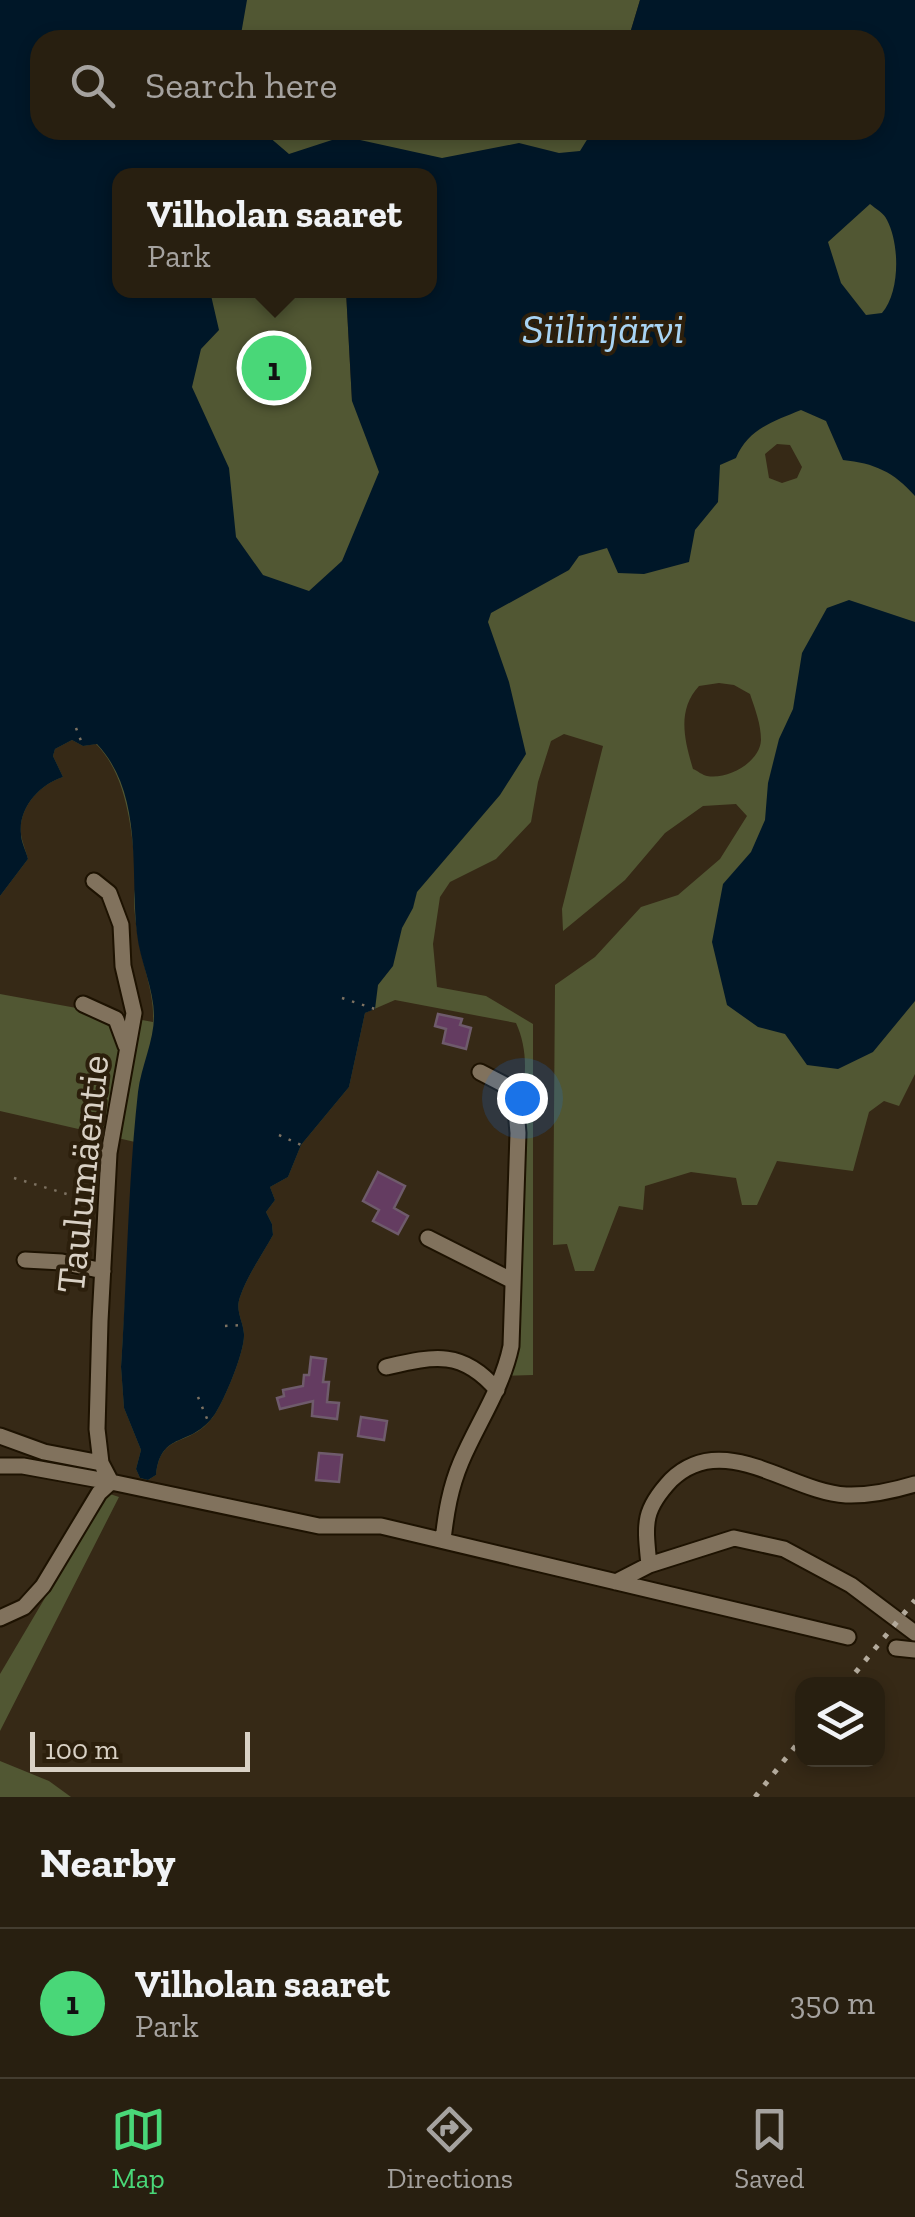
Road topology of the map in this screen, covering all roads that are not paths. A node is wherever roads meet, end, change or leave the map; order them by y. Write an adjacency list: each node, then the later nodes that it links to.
1 (94, 881): 3 (street, Taulumäentie)
2 (83, 1004): 3 (street)
3 (126, 1046): 6 (street, Taulumäentie)
4 (480, 1072): 10 (street)
5 (86, 1149): 6 (street)
6 (110, 1153): 9 (street, Taulumäentie)
7 (428, 1238): 10 (street)
8 (25, 1260): 9 (street)
9 (103, 1271): 14 (street, Taulumäentie)
10 (512, 1280): 12 (street)
11 (386, 1367): 12 (street)
12 (497, 1390): 18 (street)
13 (0, 1436): 14 (street)
14 (101, 1463): 16 (street, Taulumäentie)
15 (0, 1466): 16 (street)
16 (111, 1482): 18 (street); 21 (street)
17 (915, 1484): 19 (street)
18 (443, 1540): 20 (street)
19 (649, 1564): 20 (street); 22 (street)
20 (616, 1582): 23 (street)
21 (0, 1618)
22 (915, 1633)
23 (848, 1637)
24 (896, 1648): 25 (street)
25 (915, 1650)

